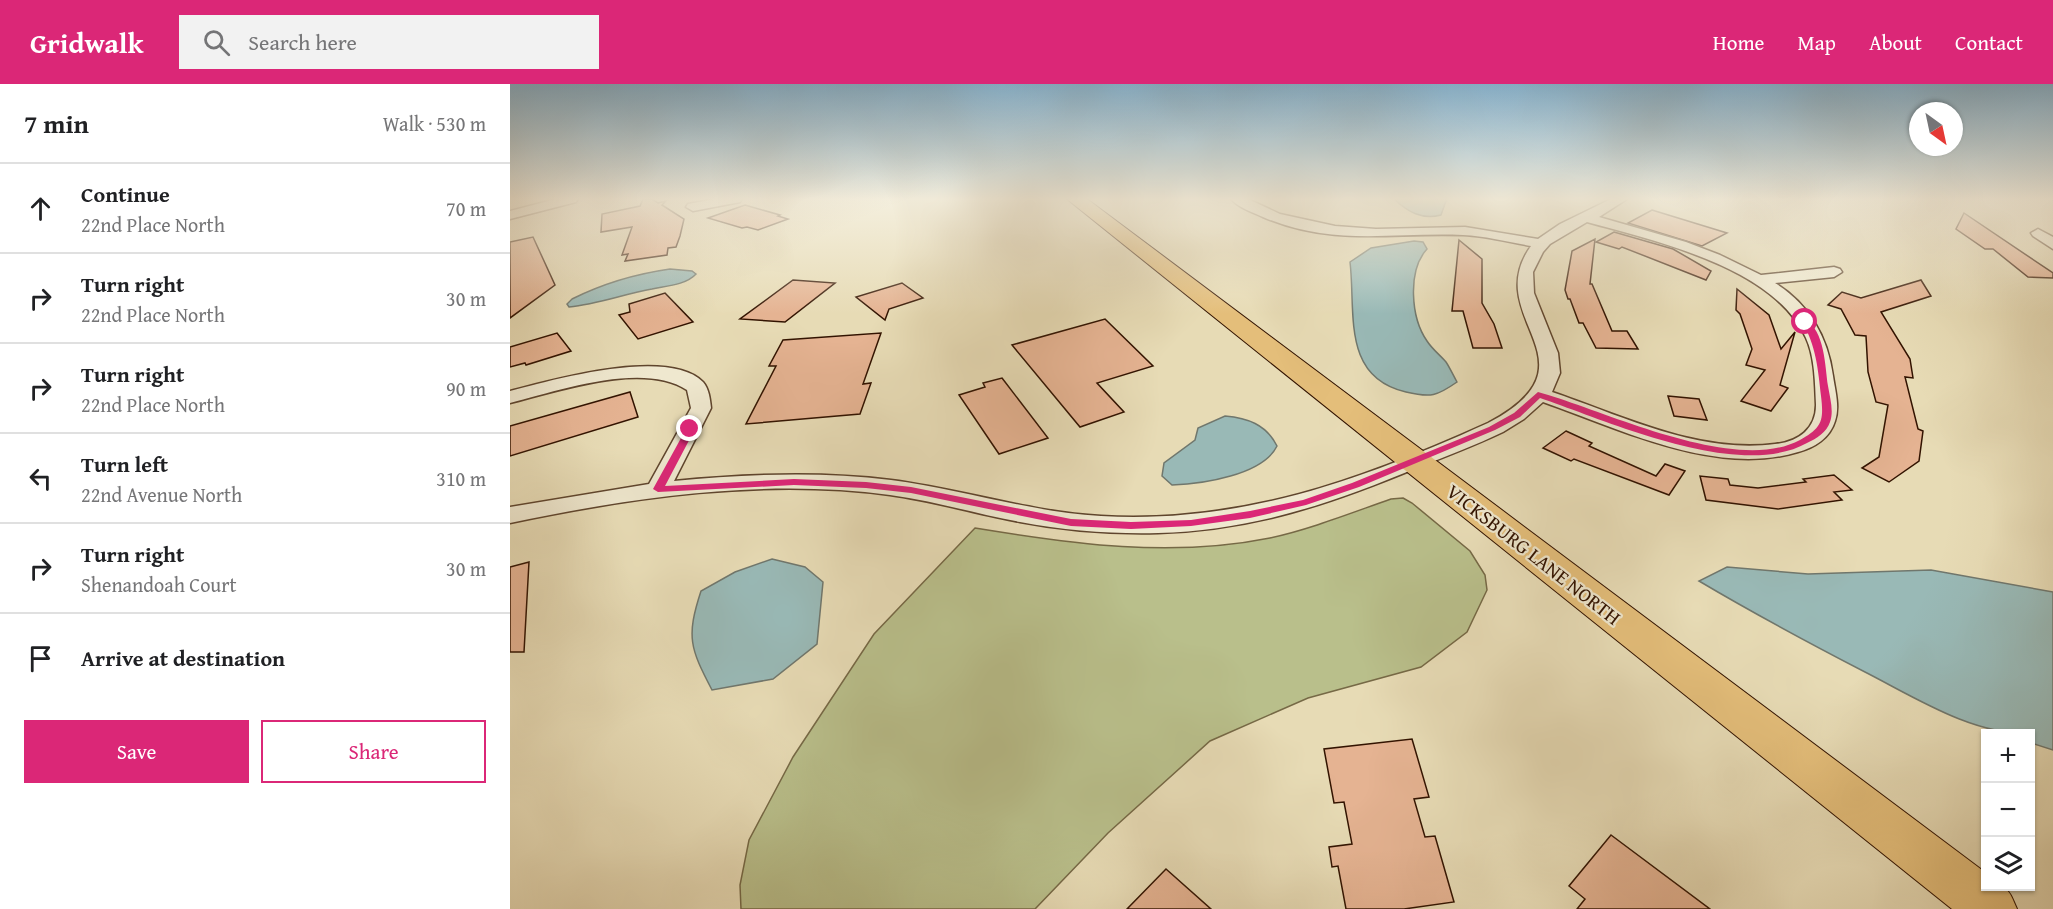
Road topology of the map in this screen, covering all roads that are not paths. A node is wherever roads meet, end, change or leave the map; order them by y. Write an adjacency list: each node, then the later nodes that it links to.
1 (1126, 238): 10 (main road, VICKSBURG LANE NORTH)
2 (1510, 238): 5 (street)
3 (1551, 238): 5 (street)
4 (1652, 238): 7 (street)
5 (1542, 244): 8 (street)
6 (1834, 272): 7 (street)
7 (1758, 280): 8 (street)
8 (1538, 394): 10 (street)
9 (510, 397): 11 (street)
10 (1414, 461): 11 (street); 13 (main road, VICKSBURG LANE NORTH)
11 (658, 489): 12 (street)
12 (510, 515)
13 (1992, 909)

